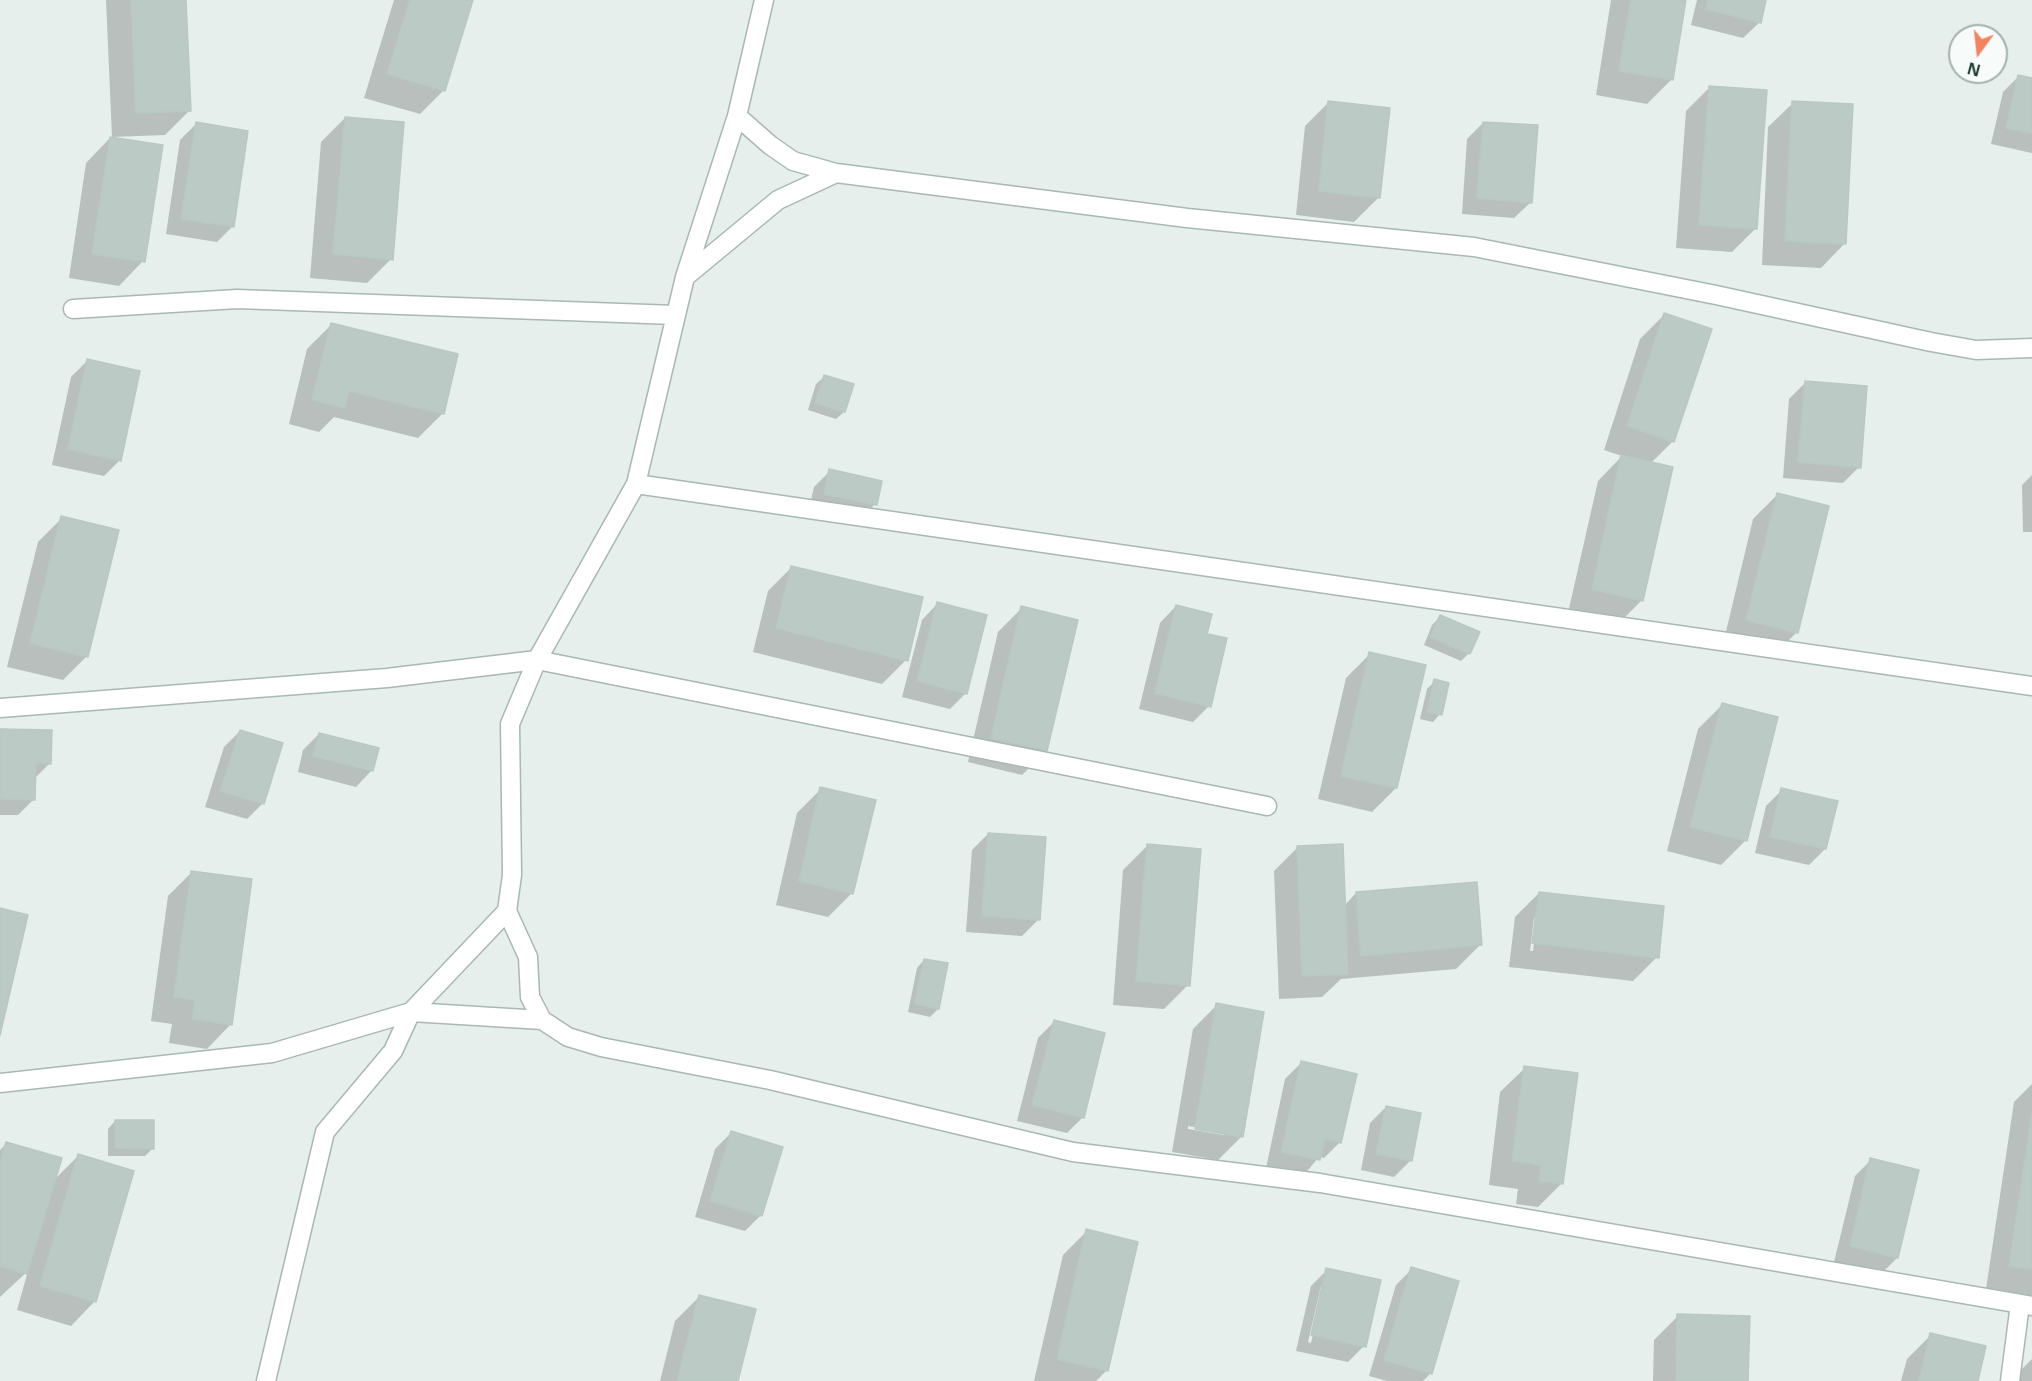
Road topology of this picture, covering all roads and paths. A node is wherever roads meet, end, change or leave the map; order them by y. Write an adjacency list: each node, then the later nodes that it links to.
1 (765, 0): 2 (street)
2 (737, 116): 3 (street); 4 (street)
3 (836, 173): 4 (street); 7 (street)
4 (685, 277): 6 (street)
5 (73, 309): 6 (street)
6 (675, 315): 8 (street)
7 (2032, 348)
8 (636, 484): 9 (street); 10 (street)
9 (537, 660): 11 (street); 12 (street); 13 (street)
10 (2032, 686)
11 (0, 708)
12 (1267, 806)
13 (507, 911): 14 (street); 15 (street)
14 (411, 1012): 15 (street); 16 (street); 18 (street)
15 (542, 1020): 17 (street)
16 (0, 1083)
17 (2026, 1305): 19 (street)
18 (266, 1381)
19 (2010, 1381)

